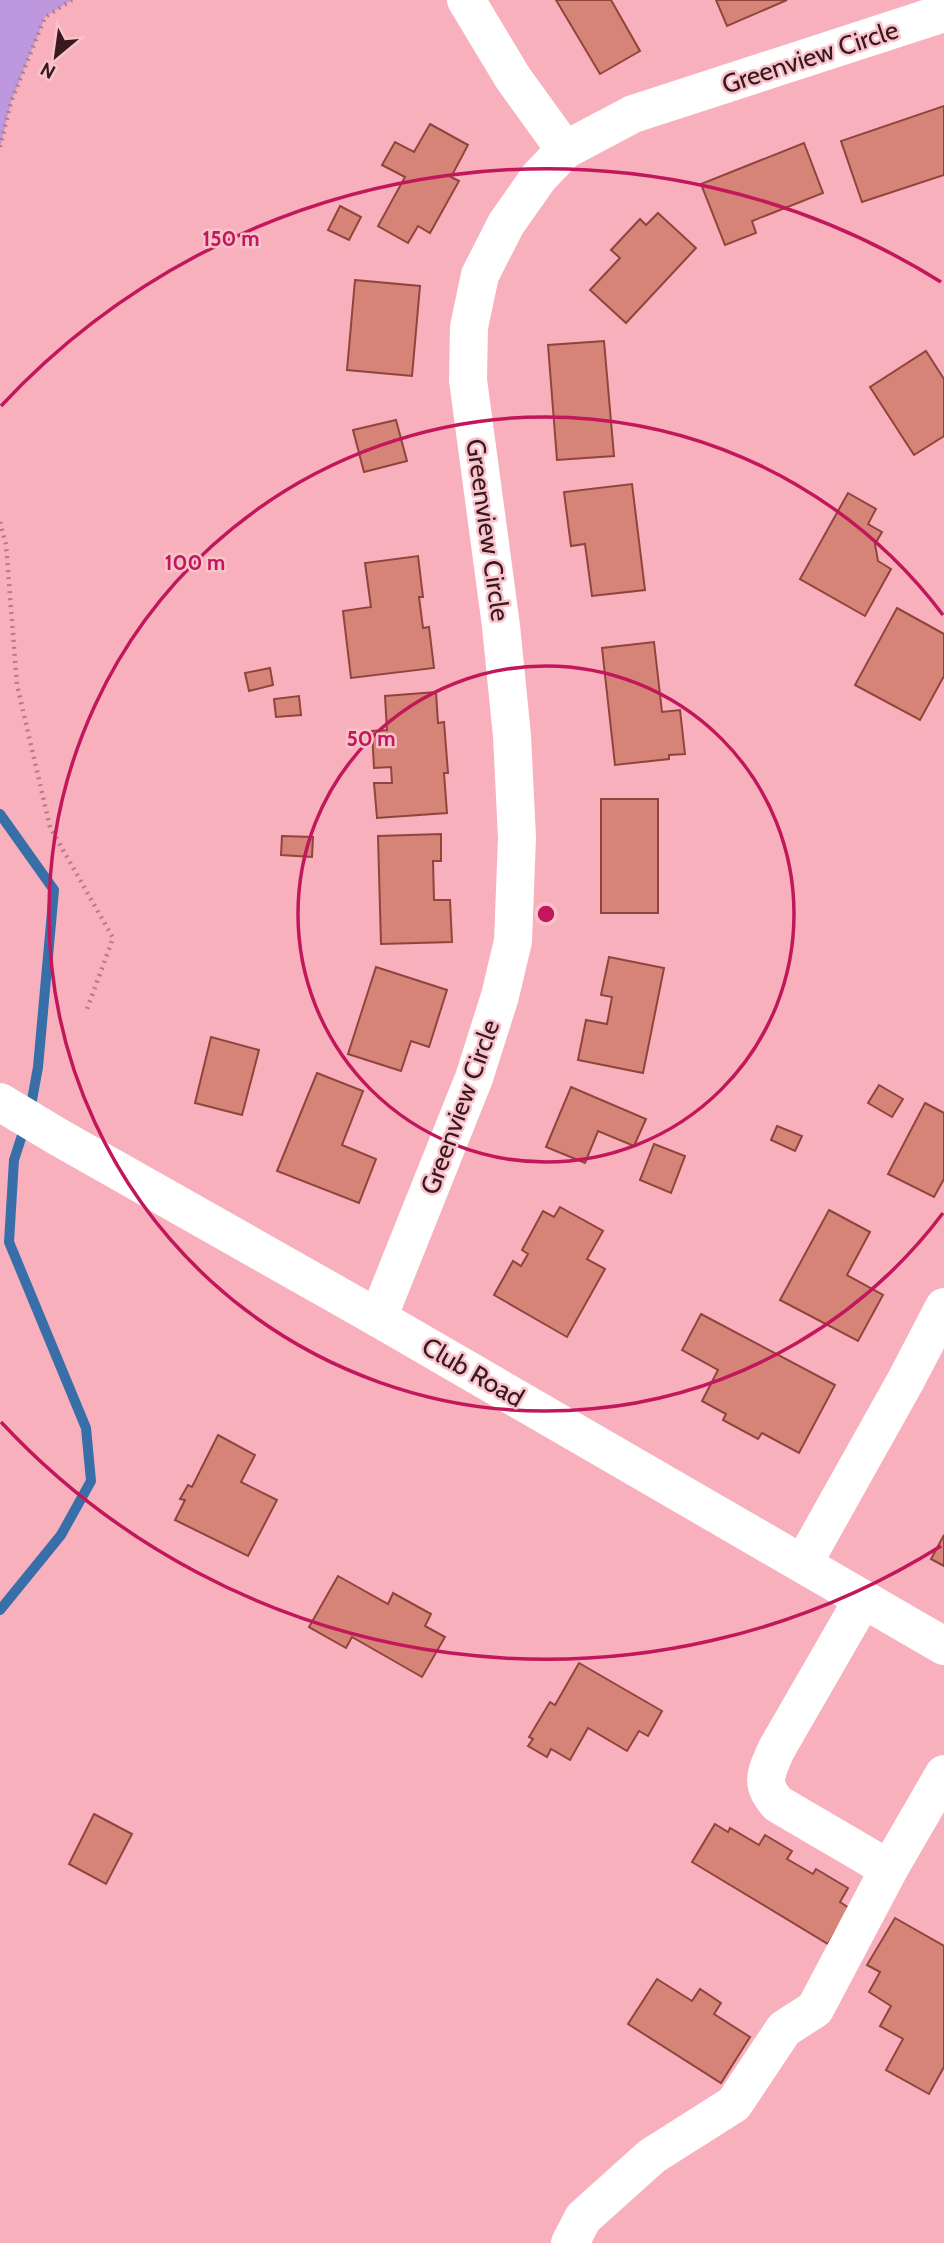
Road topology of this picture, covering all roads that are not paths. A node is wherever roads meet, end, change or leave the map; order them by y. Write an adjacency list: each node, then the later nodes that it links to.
1 (466, 0): 3 (street)
2 (944, 13): 3 (street, Greenview Circle)
3 (565, 150): 6 (street, Greenview Circle)
4 (5, 1105): 6 (street, Club Road)
5 (944, 1307): 7 (street)
6 (378, 1318): 7 (street, Club Road)
7 (803, 1564): 8 (street, Club Road)
8 (863, 1598): 9 (street, Club Road); 11 (street)
9 (944, 1646)
10 (944, 1774): 11 (street)
11 (889, 1869): 12 (street)
12 (570, 2243)

